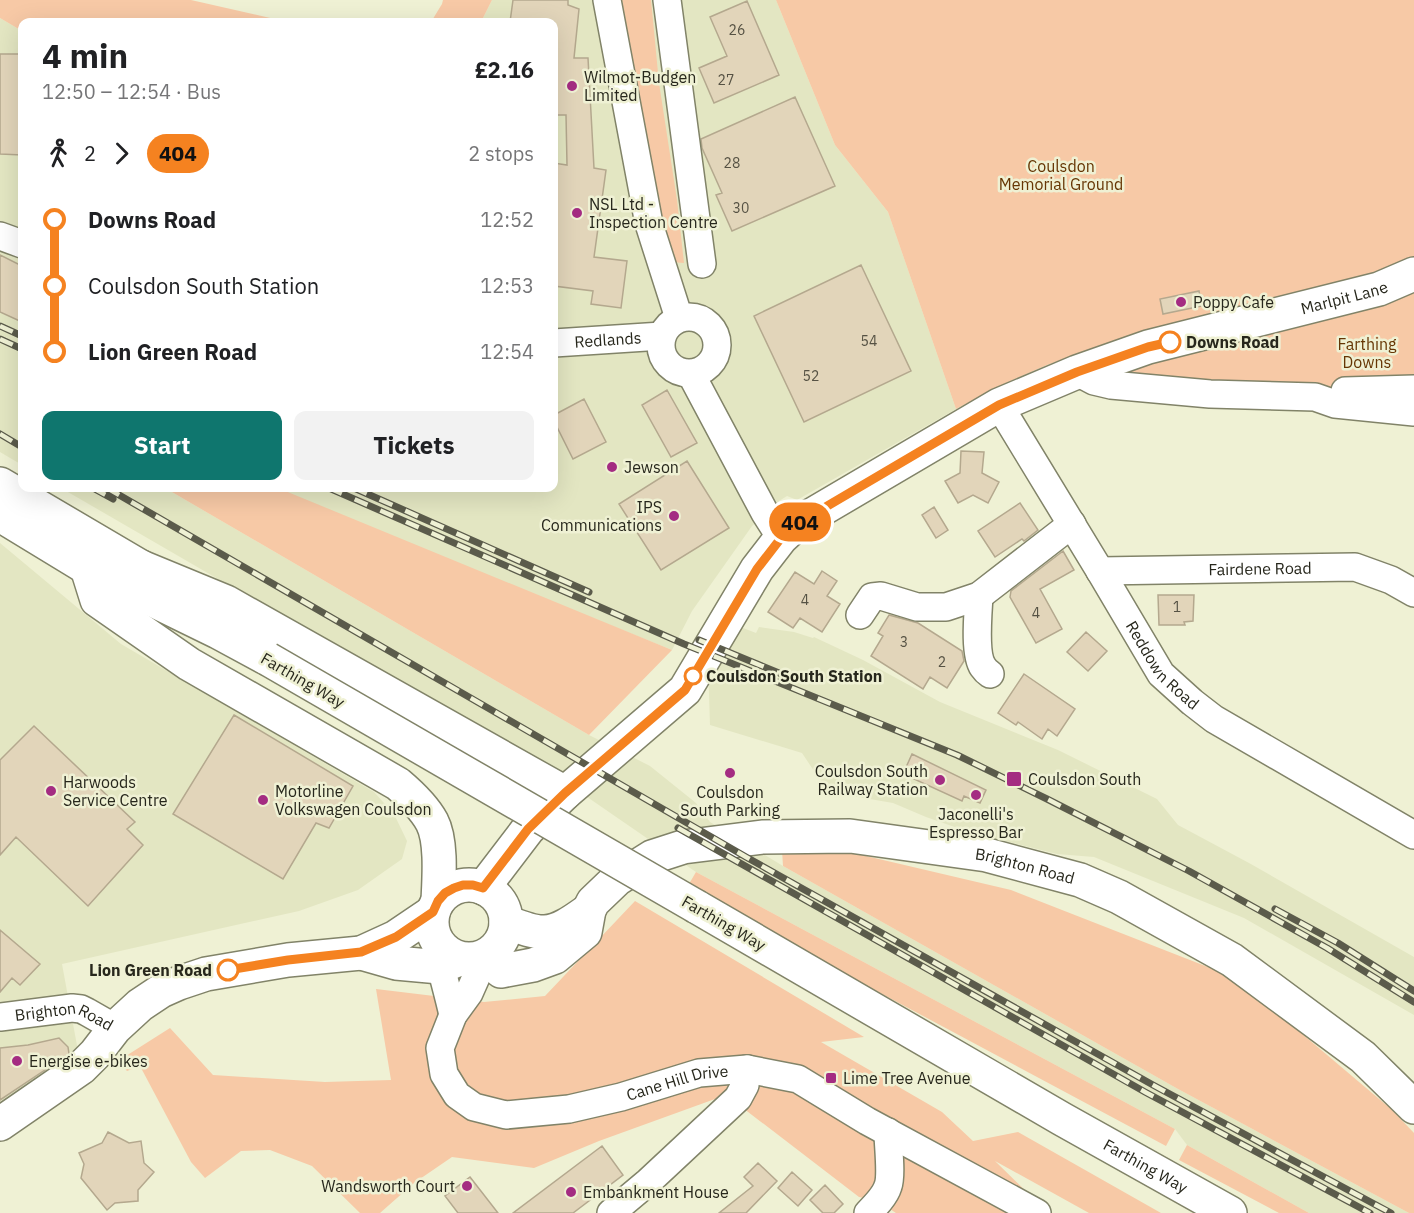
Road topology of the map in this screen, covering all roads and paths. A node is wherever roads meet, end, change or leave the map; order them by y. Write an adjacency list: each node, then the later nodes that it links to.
1 (607, 0): 7 (street)
2 (667, 0): 5 (street)
3 (0, 236): 4 (street)
4 (18, 243)
5 (702, 264)
6 (1414, 274): 10 (main road, Marlpit Lane)
7 (670, 327): 8 (street, Redlands); 9 (street); 9 (street)
8 (558, 342)
9 (698, 371): 18 (street)
10 (1077, 372): 12 (street); 13 (main road, Marlpit Lane)
11 (1414, 389): 12 (street)
12 (1315, 397): 14 (street)
13 (999, 405): 17 (street, Reddown Road); 18 (main road, Marlpit Lane)
14 (1414, 412)
15 (0, 484): 19 (main road, Farthing Way)
16 (0, 515): 20 (main road, Farthing Way)
17 (1072, 524): 21 (street, Reddown Road); 23 (street)
18 (788, 531): 27 (main road, Marlpit Lane)
19 (141, 567): 25 (main road, Farthing Way); 27 (main road)
20 (87, 568): 25 (main road, Farthing Way); 32 (main road)
21 (1100, 571): 22 (street, Fairdene Road); 28 (street, Reddown Road)
22 (1414, 593)
23 (979, 596): 24 (street); 26 (street)
24 (860, 615)
25 (218, 632): 44 (main road, Farthing Way, bridge)
26 (990, 674)
27 (565, 793): 29 (main road, Marlpit Lane)
28 (1414, 835)
29 (483, 888): 31 (main road); 32 (main road)
30 (589, 910): 31 (main road, Brighton Road); 32 (main road, Brighton Road); 38 (main road, Brighton Road)
31 (506, 922): 32 (main road)
32 (448, 939): 33 (main road, Brighton Road); 33 (main road, Brighton Road); 34 (street); 34 (street, Cane Hill Drive)
33 (361, 952): 36 (main road, Brighton Road)
34 (453, 1015): 37 (street, Cane Hill Drive)
35 (0, 1017): 36 (street, Brighton Road)
36 (115, 1028): 39 (main road)
37 (747, 1069): 40 (street, Cane Hill Drive); 41 (street)
38 (1414, 1107)
39 (0, 1124)
40 (888, 1132): 42 (street); 43 (street, Cane Hill Drive)
41 (611, 1213)
42 (868, 1213)
43 (1037, 1213)
44 (1230, 1213)

